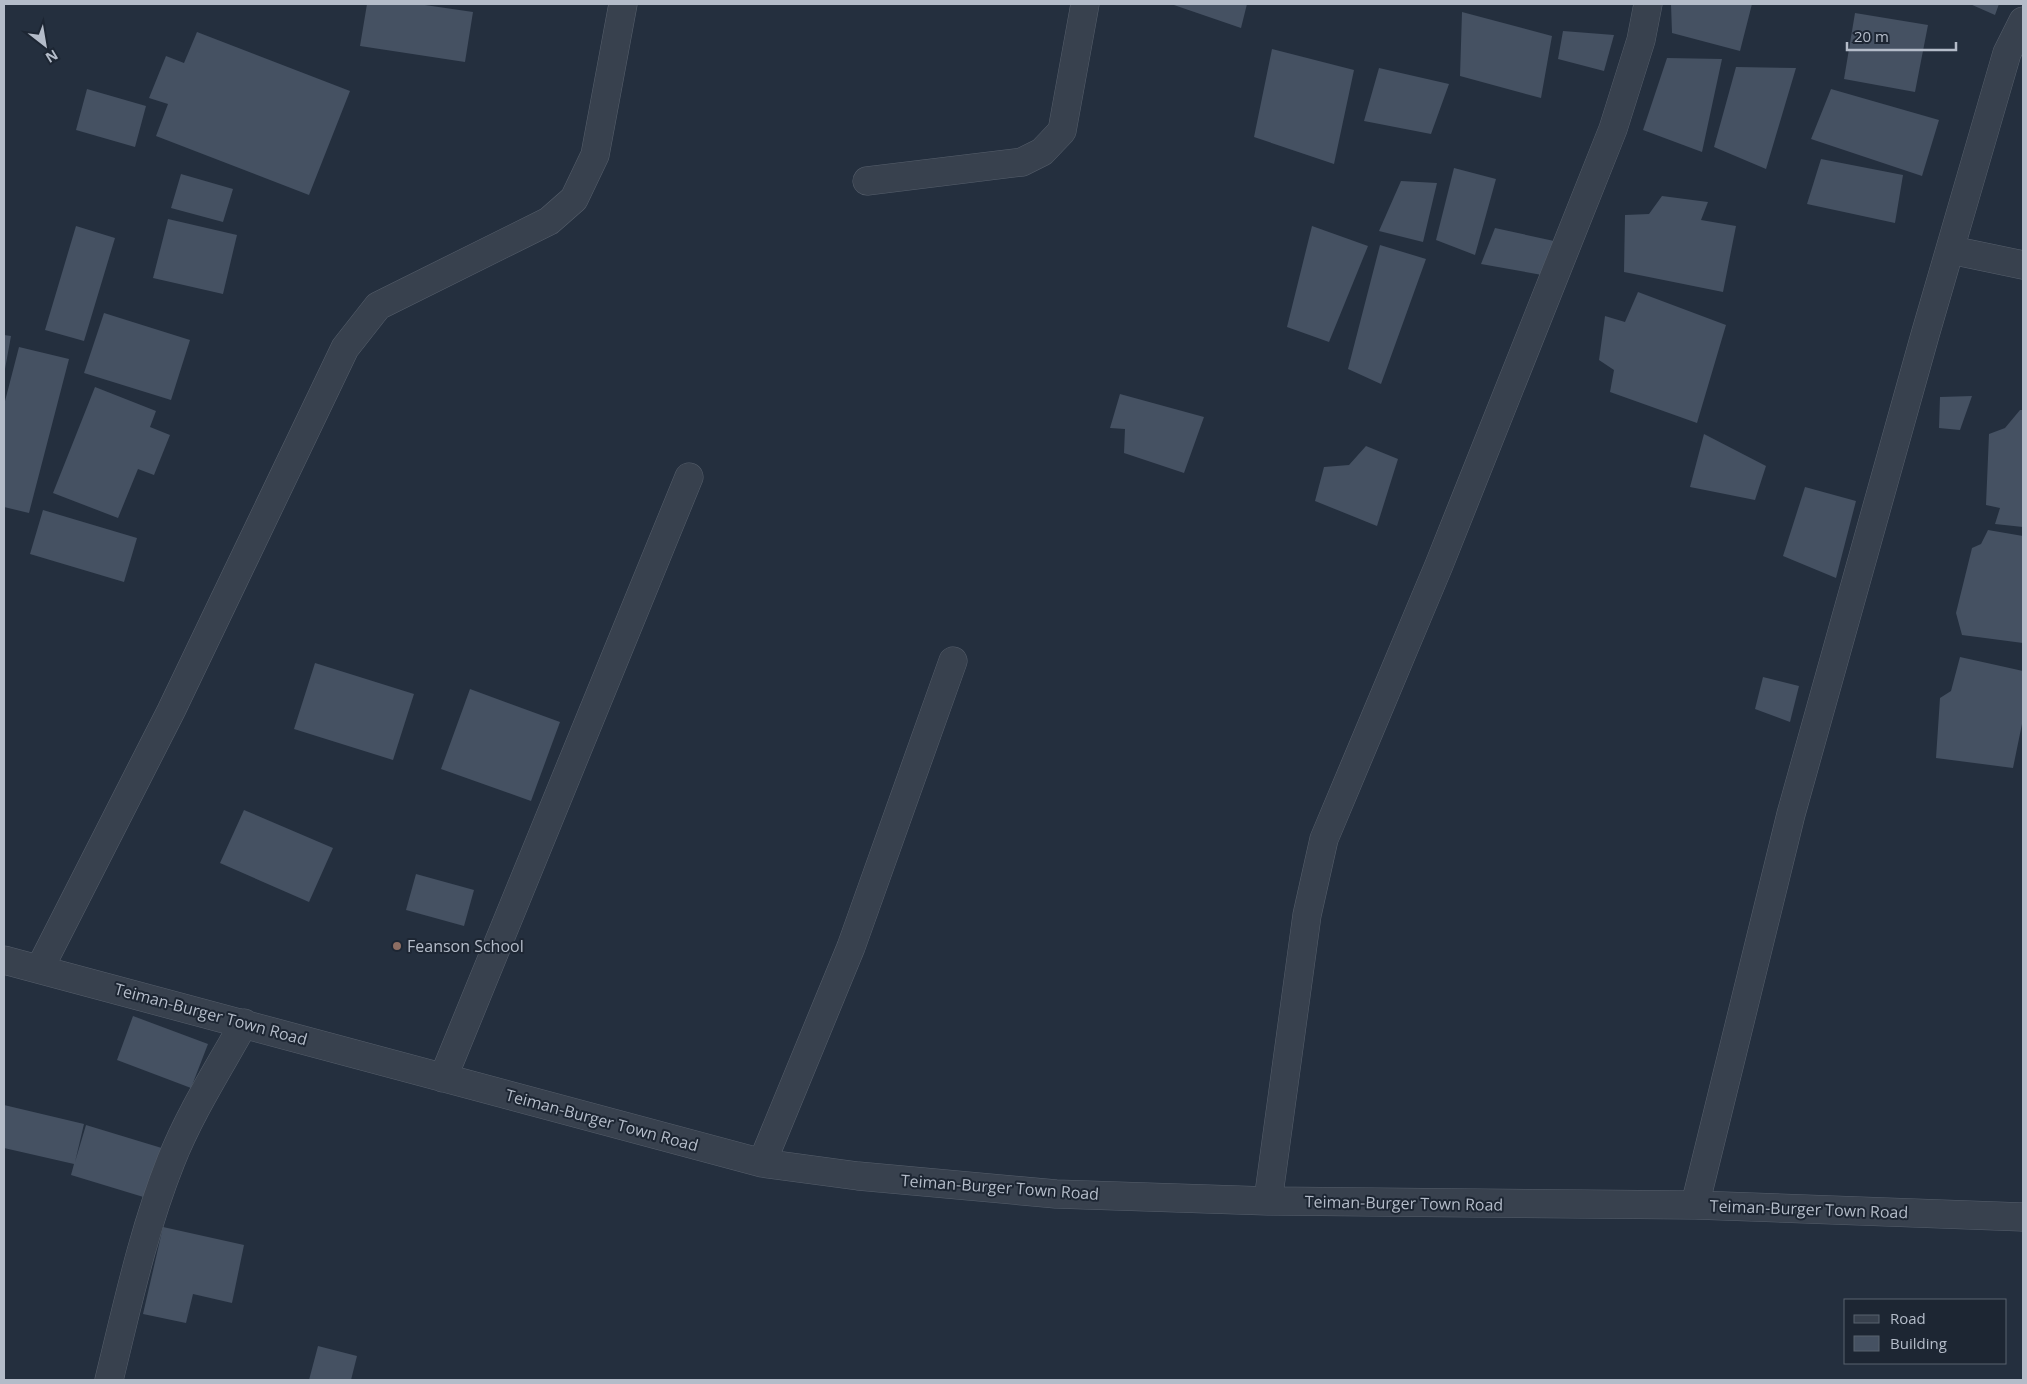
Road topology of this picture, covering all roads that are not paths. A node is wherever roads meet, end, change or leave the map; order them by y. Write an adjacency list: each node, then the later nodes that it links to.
1 (623, 4): 11 (street)
2 (1085, 4): 5 (street)
3 (1648, 4): 15 (street)
4 (2023, 21): 6 (street)
5 (867, 181)
6 (1951, 250): 7 (street); 16 (street)
7 (2023, 265)
8 (689, 477): 13 (street)
9 (953, 661): 14 (street)
10 (4, 960): 11 (street, Teiman-Burger Town Road)
11 (40, 968): 12 (street, Teiman-Burger Town Road)
12 (244, 1023): 13 (street, Teiman-Burger Town Road); 18 (street)
13 (443, 1078): 14 (street, Teiman-Burger Town Road)
14 (762, 1163): 15 (street, Teiman-Burger Town Road)
15 (1268, 1202): 16 (street, Teiman-Burger Town Road)
16 (1695, 1205): 17 (street, Teiman-Burger Town Road)
17 (2023, 1217)
18 (109, 1380)

